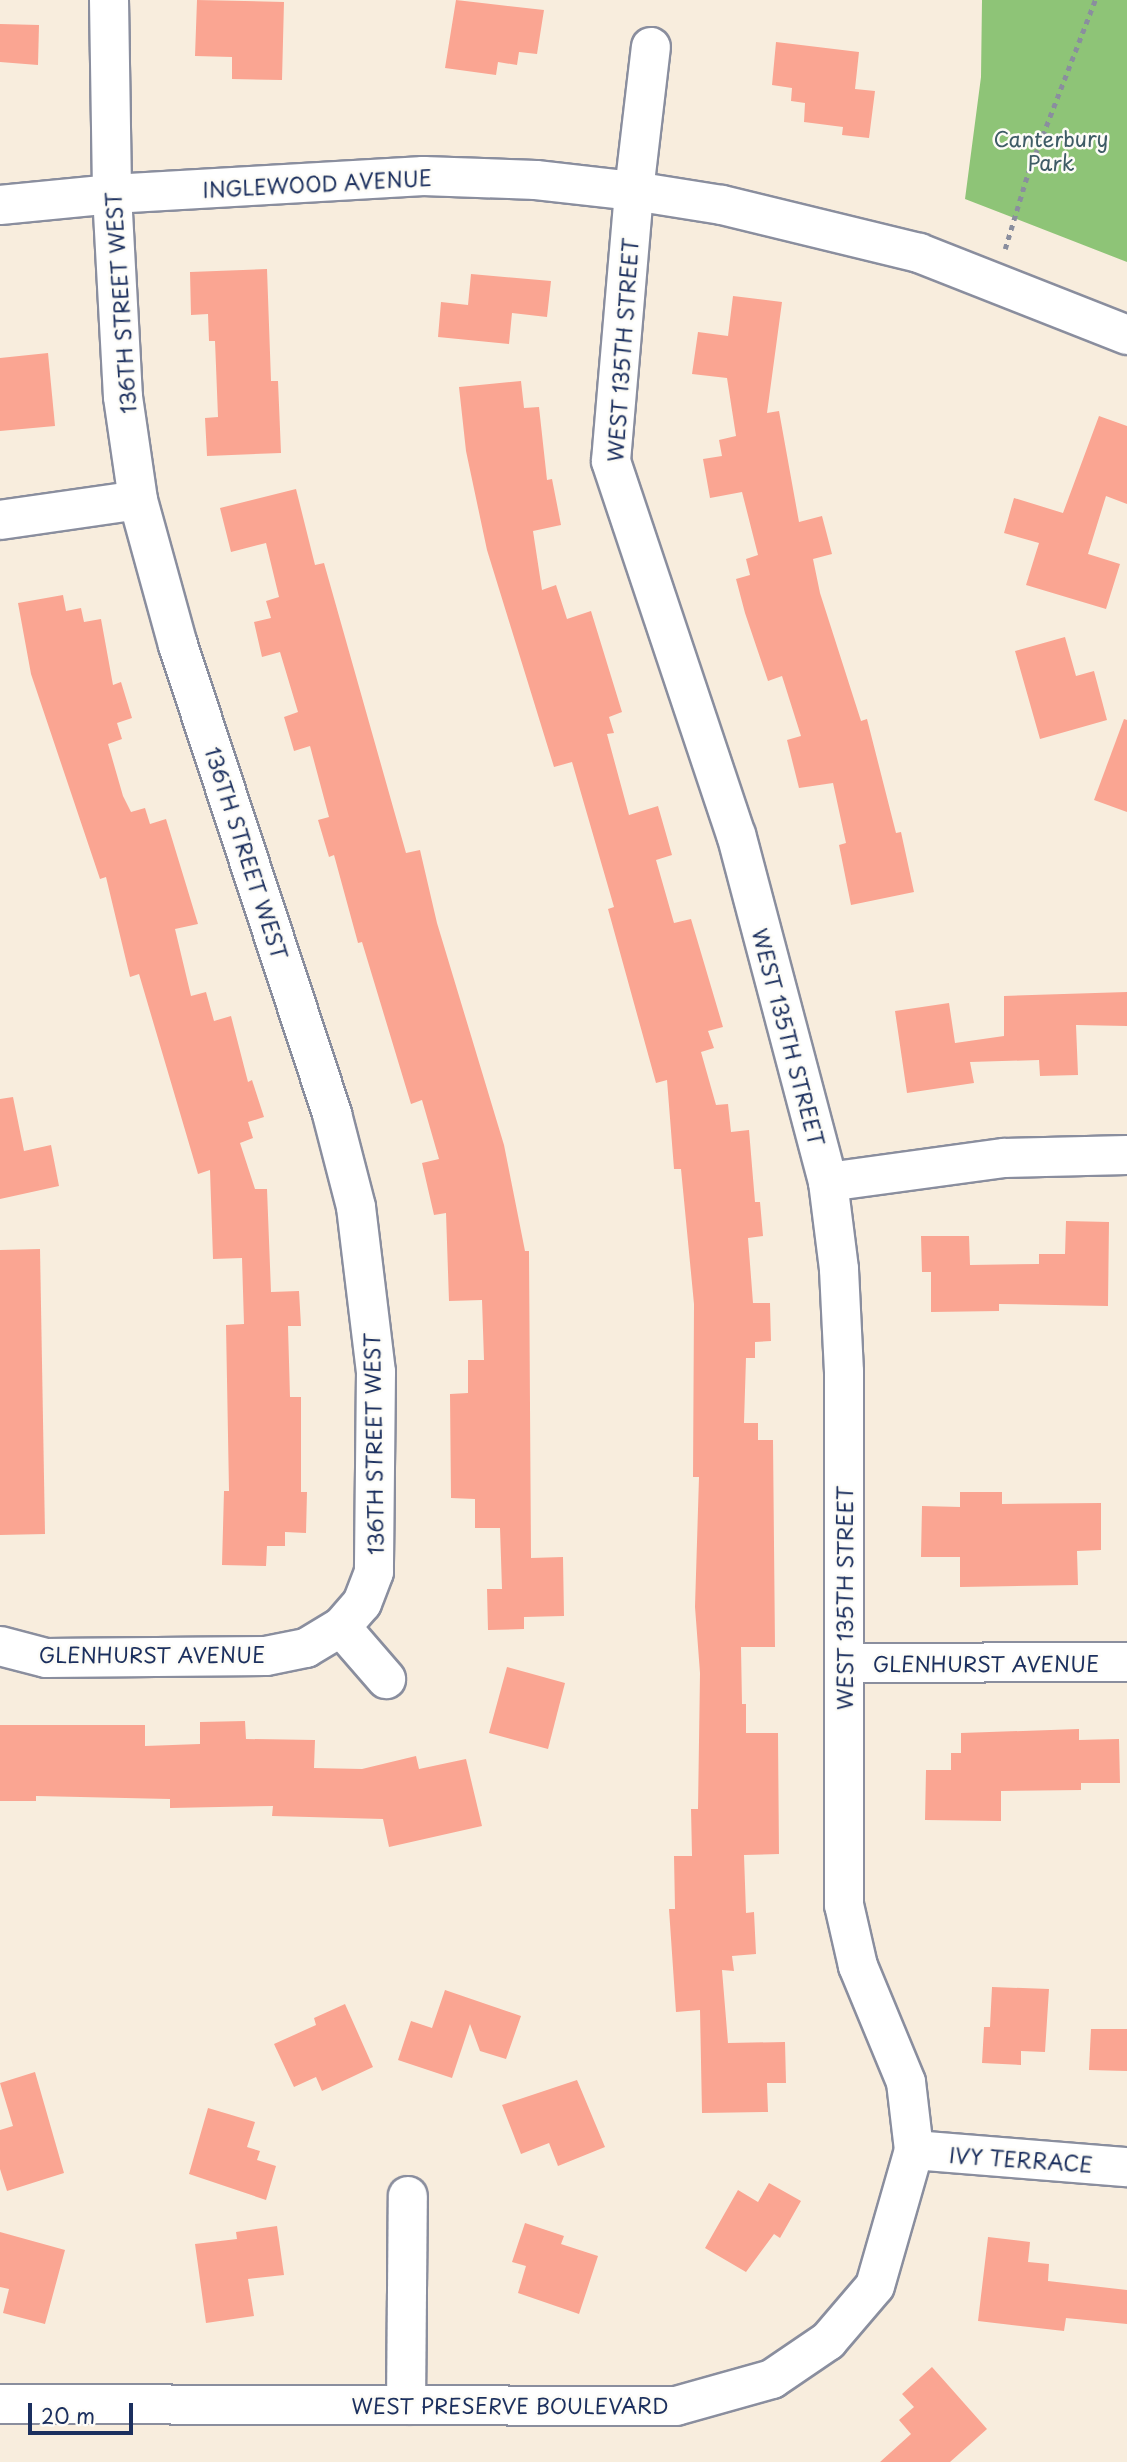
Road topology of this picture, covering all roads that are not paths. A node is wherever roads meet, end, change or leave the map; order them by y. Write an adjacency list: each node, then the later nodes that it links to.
1 (109, 0): 4 (street, 136TH STREET WEST)
2 (651, 47): 3 (street)
3 (634, 191): 4 (street, INGLEWOOD AVENUE); 6 (street, INGLEWOOD AVENUE); 10 (street, WEST 135TH STREET)
4 (112, 194): 5 (street, INGLEWOOD AVENUE); 7 (street, 136TH STREET WEST)
5 (0, 205)
6 (1127, 335)
7 (138, 500): 8 (street); 11 (street, 136TH STREET WEST)
8 (0, 520)
9 (1127, 1155): 10 (street)
10 (828, 1182): 14 (street, WEST 135TH STREET)
11 (341, 1627): 12 (street, GLENHURST AVENUE); 15 (street)
12 (0, 1646)
13 (1127, 1662): 14 (street, GLENHURST AVENUE)
14 (844, 1663): 16 (street, WEST 135TH STREET)
15 (386, 1679)
16 (844, 1905): 17 (street, WEST PRESERVE BOULEVARD)
17 (914, 2150): 18 (street, IVY TERRACE); 21 (street, WEST PRESERVE BOULEVARD)
18 (1127, 2167)
19 (408, 2196): 21 (street)
20 (0, 2404): 21 (street, WEST PRESERVE BOULEVARD)
21 (407, 2405)

